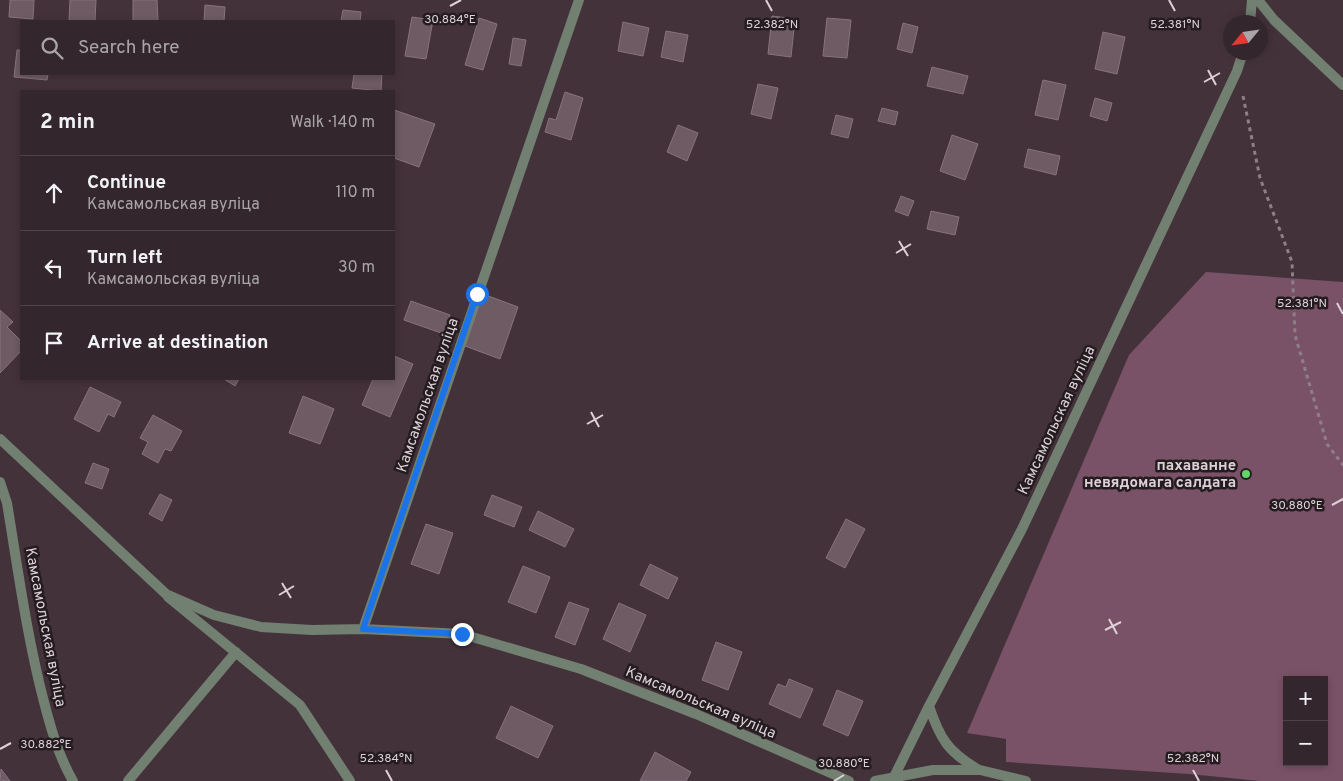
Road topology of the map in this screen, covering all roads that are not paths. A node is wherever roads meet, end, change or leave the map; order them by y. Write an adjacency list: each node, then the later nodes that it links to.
1 (578, 0): 10 (street, Камсамольская вуліца)
2 (1252, 0): 4 (street)
3 (1258, 0): 6 (street)
4 (1251, 15)
5 (1240, 60): 12 (street, Камсамольская вуліца)
6 (1343, 85)
7 (0, 439): 9 (street, Камсамольская вуліца)
8 (0, 482): 15 (street, Камсамольская вуліца)
9 (166, 594): 10 (street, Камсамольская вуліца); 11 (street)
10 (363, 629): 13 (street, Камсамольская вуліца)
11 (236, 652): 17 (street); 18 (street)
12 (929, 706): 14 (street); 16 (street, Камсамольская вуліца)
13 (813, 766): 19 (street); 20 (street, Камсамольская вуліца)
14 (980, 770): 16 (street); 22 (street)
15 (70, 779)
16 (893, 779): 21 (street)
17 (128, 781)
18 (350, 781)
19 (828, 781)
20 (850, 781)
21 (875, 781)
22 (1026, 781)

